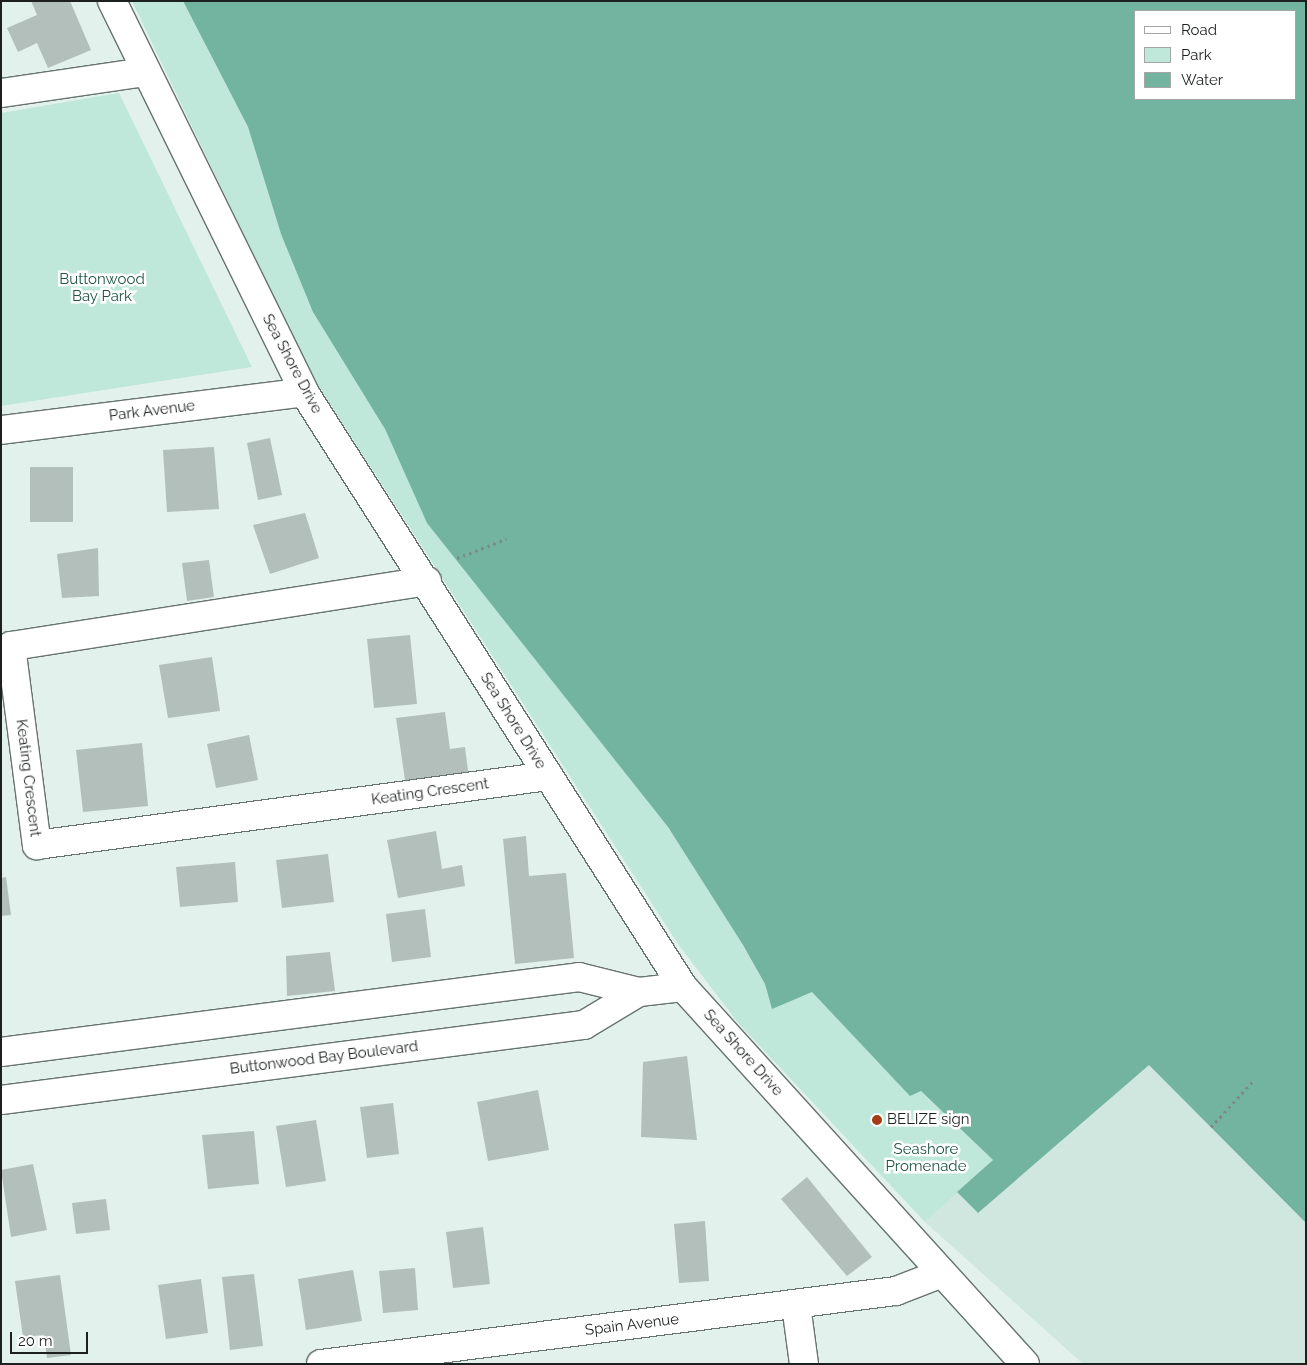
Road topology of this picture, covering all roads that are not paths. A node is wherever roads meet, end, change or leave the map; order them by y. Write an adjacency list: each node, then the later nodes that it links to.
1 (112, 1): 2 (street, Sea Shore Drive)
2 (145, 72): 3 (street); 4 (street, Sea Shore Drive)
3 (1, 93)
4 (304, 392): 5 (street, Park Avenue); 6 (street, Sea Shore Drive)
5 (1, 430)
6 (427, 581): 7 (street, Sea Shore Drive); 7 (street, Keating Crescent)
7 (548, 776): 8 (street, Sea Shore Drive)
8 (683, 987): 9 (street, Buttonwood Bay Boulevard); 12 (street, Sea Shore Drive)
9 (639, 992): 10 (street, Buttonwood Bay Boulevard); 11 (street, Buttonwood Bay Boulevard)
10 (1, 1052)
11 (1, 1100)
12 (940, 1274): 13 (street, Spain Avenue); 16 (street, Sea Shore Drive)
13 (796, 1305): 14 (street, Spain Avenue); 15 (street)
14 (321, 1364)
15 (804, 1364)
16 (1026, 1364)

